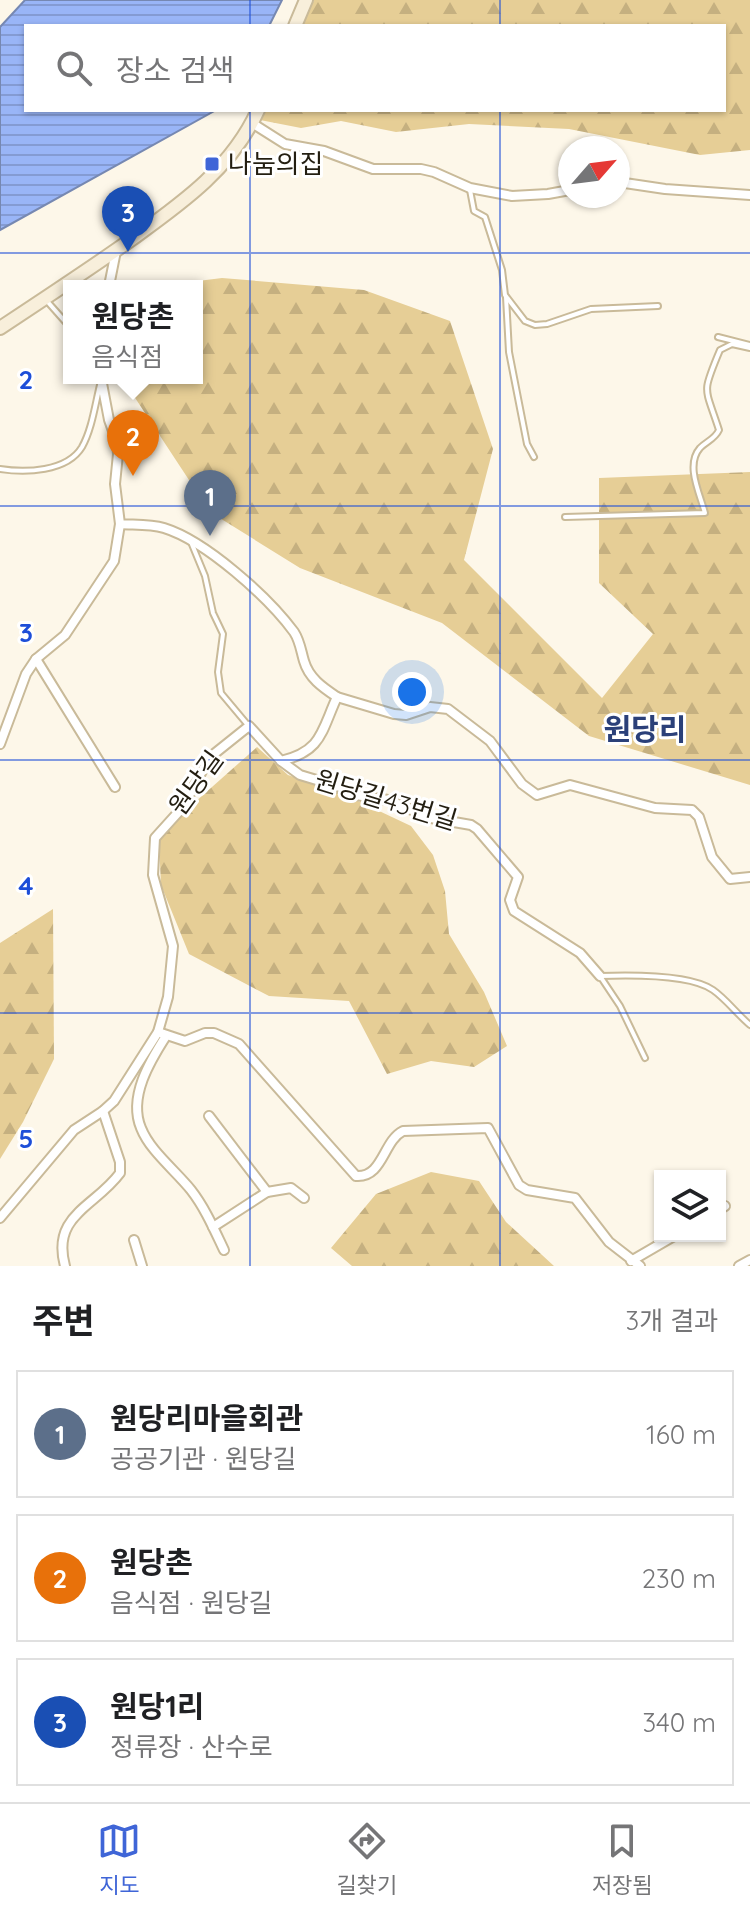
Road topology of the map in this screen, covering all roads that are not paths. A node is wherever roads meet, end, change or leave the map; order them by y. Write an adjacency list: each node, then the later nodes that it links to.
1 (306, 0): 2 (main road)
2 (296, 24)
3 (257, 112): 4 (main road)
4 (252, 123): 6 (street); 9 (main road)
5 (630, 184): 8 (street)
6 (470, 188): 7 (street); 13 (lane)
7 (558, 192)
8 (750, 195)
9 (116, 250): 10 (main road); 11 (street)
10 (72, 280)
11 (110, 280)
12 (63, 286): 14 (main road)
13 (505, 295): 15 (lane); 22 (lane)
14 (45, 298): 16 (lane); 17 (main road)
15 (658, 306)
16 (63, 319)
17 (0, 328)
18 (718, 337): 19 (lane)
19 (750, 346): 24 (lane)
20 (100, 384): 23 (lane)
21 (102, 384): 25 (street)
22 (534, 457)
23 (0, 469)
24 (565, 517)
25 (120, 524): 26 (street); 27 (street)
26 (190, 539): 28 (street); 29 (lane)
27 (36, 659): 30 (street); 32 (street)
28 (337, 697): 31 (street); 33 (street)
29 (249, 726): 31 (street); 36 (street, 원당길)
30 (0, 744)
31 (281, 761): 34 (street, 원당길43번길)
32 (115, 787)
33 (750, 877)
34 (600, 976): 35 (lane); 37 (lane)
35 (750, 1025)
36 (162, 1034): 38 (street, 원당길); 43 (street); 48 (street)
37 (645, 1058)
38 (103, 1111): 42 (street, 원당길); 49 (street)
39 (209, 1116): 40 (street)
40 (267, 1192): 41 (street); 43 (street)
41 (304, 1198)
42 (0, 1218)
43 (213, 1227): 46 (street)
44 (134, 1240): 50 (street)
45 (665, 1242): 48 (street)
46 (224, 1250)
47 (750, 1260): 51 (street)
48 (635, 1263)
49 (65, 1266)
50 (142, 1266)
51 (739, 1266)

